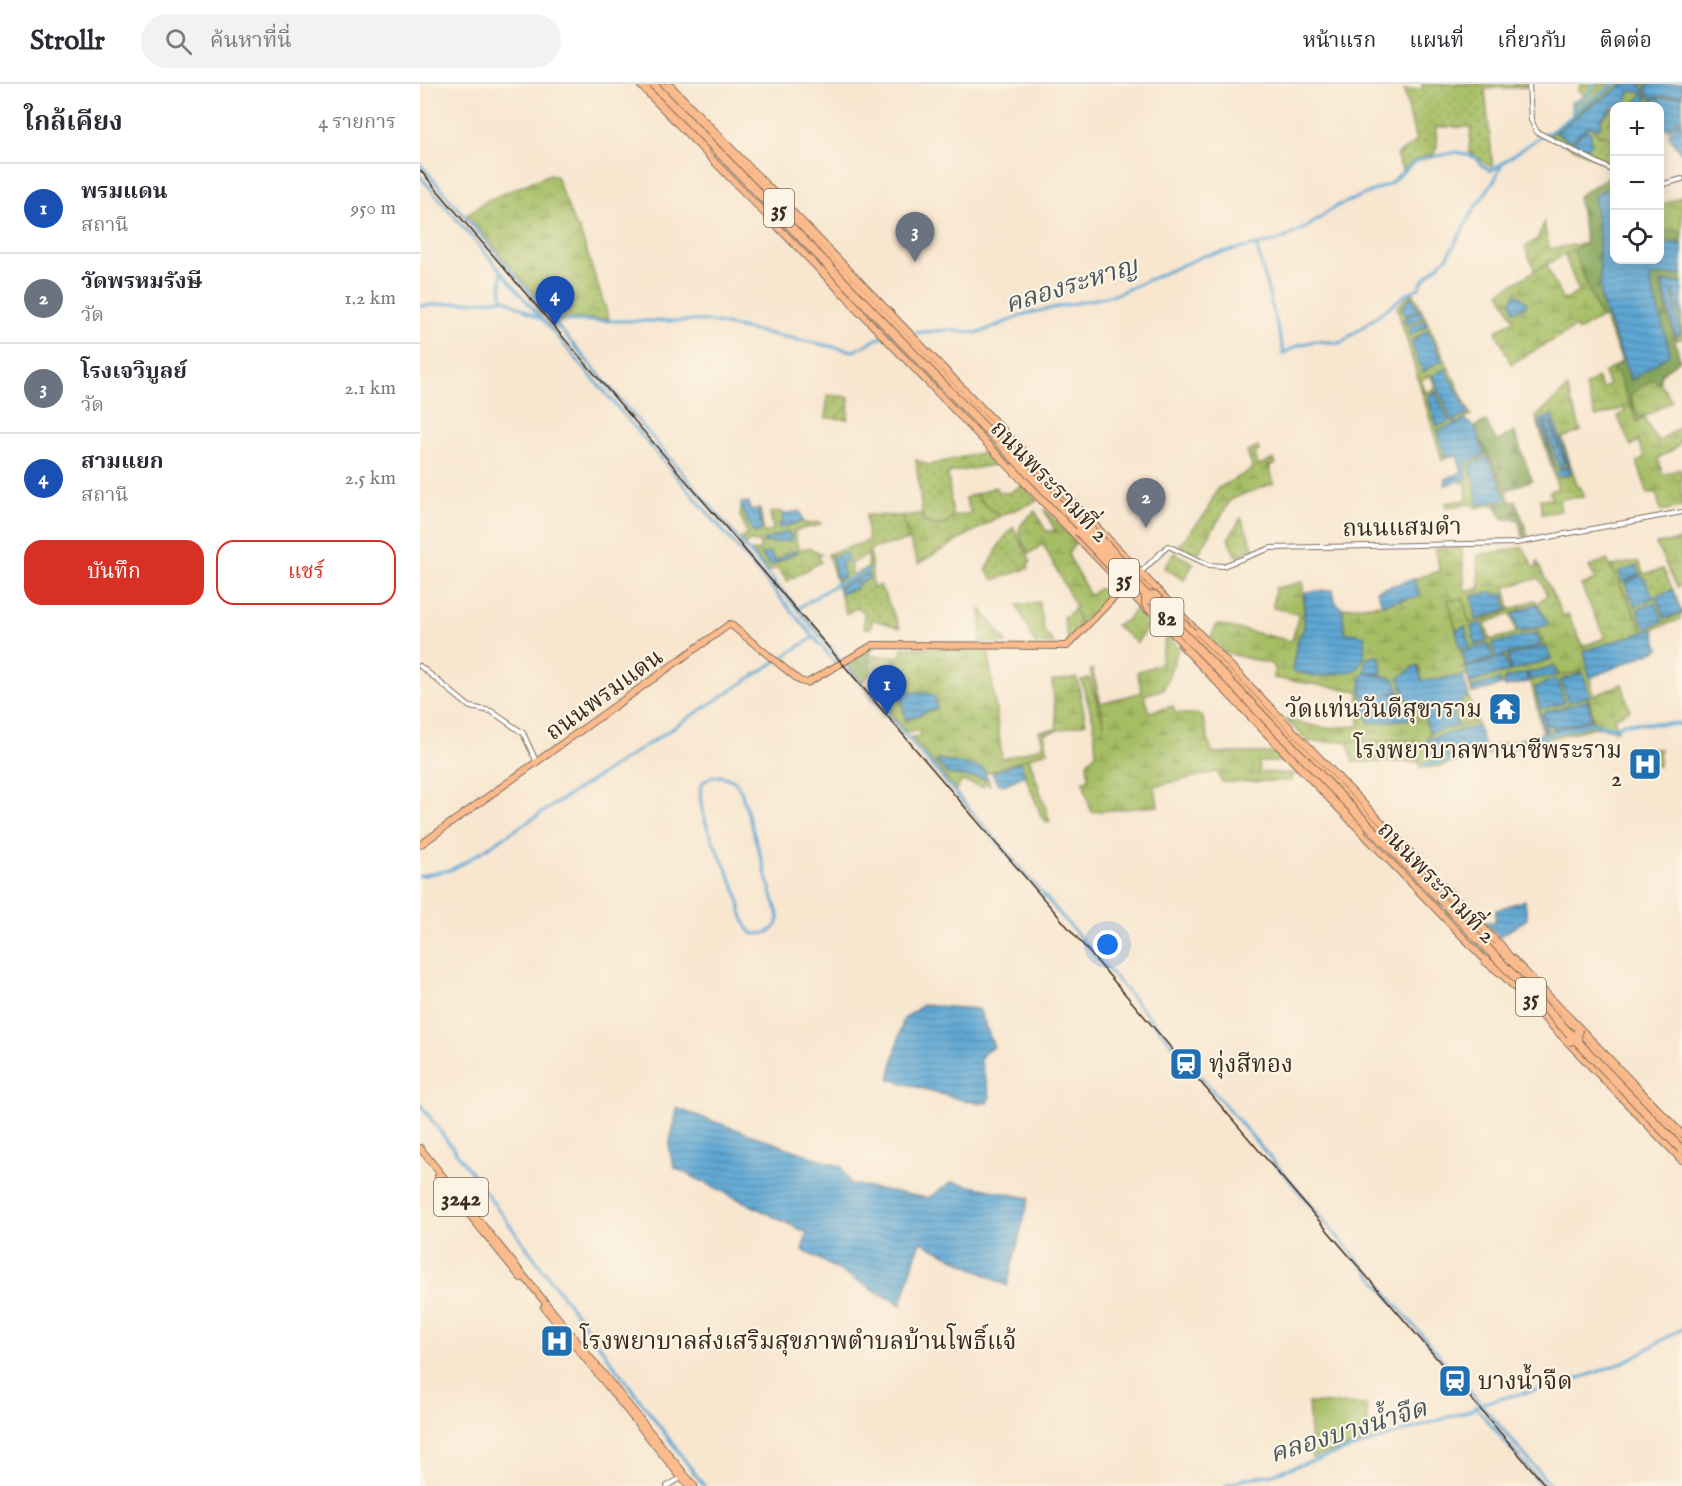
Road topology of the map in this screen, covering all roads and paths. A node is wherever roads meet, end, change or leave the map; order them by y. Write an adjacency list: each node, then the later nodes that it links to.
1 (639, 84): 9 (main road, ถนนพระรามที่ 2 / 35)
2 (646, 84): 8 (main road); 9 (highway, ถนนพระรามที่ 2 / 35)
3 (653, 84): 35 (highway, 82, bridge)
4 (660, 84): 9 (highway, ถนนพระรามที่ 2 / 35); 33 (highway, 82, bridge)
5 (1529, 84): 10 (street)
6 (669, 86): 7 (main road); 9 (main road, ถนนพระรามที่ 2 / 35)
7 (699, 118): 9 (highway)
8 (687, 129): 9 (highway)
9 (711, 143): 13 (highway, ถนนพระรามที่ 2 / 35); 14 (main road, ถนนพระรามที่ 2 / 35); 15 (highway, ถนนพระรามที่ 2 / 35)
10 (1610, 169)
11 (1682, 179): 12 (street)
12 (1664, 184)
13 (826, 268): 14 (highway); 15 (highway, ถนนพระรามที่ 2 / 35)
14 (860, 312): 15 (main road, ถนนพระรามที่ 2 / 35)
15 (896, 335): 16 (main road, ถนนพระรามที่ 2 / 35); 17 (main road, ถนนพระรามที่ 2 / 35); 27 (highway, ถนนพระรามที่ 2 / 35)
16 (1049, 480): 17 (main road, bridge); 19 (main road, ถนนพระรามที่ 2 / 35)
17 (1035, 492): 20 (main road, ถนนพระรามที่ 2 / 35)
18 (1682, 512): 19 (street, ถนนแสมดำ)
19 (1140, 573): 22 (main road, ถนนพระรามที่ 2 / 35)
20 (1125, 586): 23 (main road, ถนนพระรามที่ 2 / 35); 24 (main road, ถนนพรมแดน)
21 (420, 666): 24 (street)
22 (1241, 679): 23 (main road, bridge); 25 (main road, ถนนพระรามที่ 2 / 35)
23 (1233, 700): 26 (main road, ถนนพระรามที่ 2 / 35)
24 (538, 764): 28 (main road, ถนนพรมแดน)
25 (1344, 786): 27 (highway); 29 (main road, ถนนพระรามที่ 2 / 35)
26 (1330, 798): 27 (highway); 29 (main road, ถนนพระรามที่ 2 / 35)
27 (1358, 814): 29 (highway, ถนนพระรามที่ 2 / 35)
28 (420, 845)
29 (1493, 953): 30 (highway); 31 (highway); 32 (main road, ถนนพระรามที่ 2 / 35); 33 (highway, ถนนพระรามที่ 2 / 35); 35 (highway, ถนนพระรามที่ 2 / 35); 38 (main road, ถนนพระรามที่ 2 / 35)
30 (1578, 1029): 31 (highway, bridge); 32 (highway)
31 (1568, 1041): 37 (highway)
32 (1682, 1135)
33 (1682, 1143)
34 (420, 1148): 39 (main road, 3242)
35 (1682, 1152)
36 (420, 1154): 39 (main road, 3242)
37 (1682, 1159)
38 (1682, 1164)
39 (487, 1233): 40 (main road, 3242); 43 (main road, 3242)
40 (682, 1478): 41 (street); 42 (main road, 3242)
41 (667, 1486)
42 (688, 1486)
43 (694, 1486)

